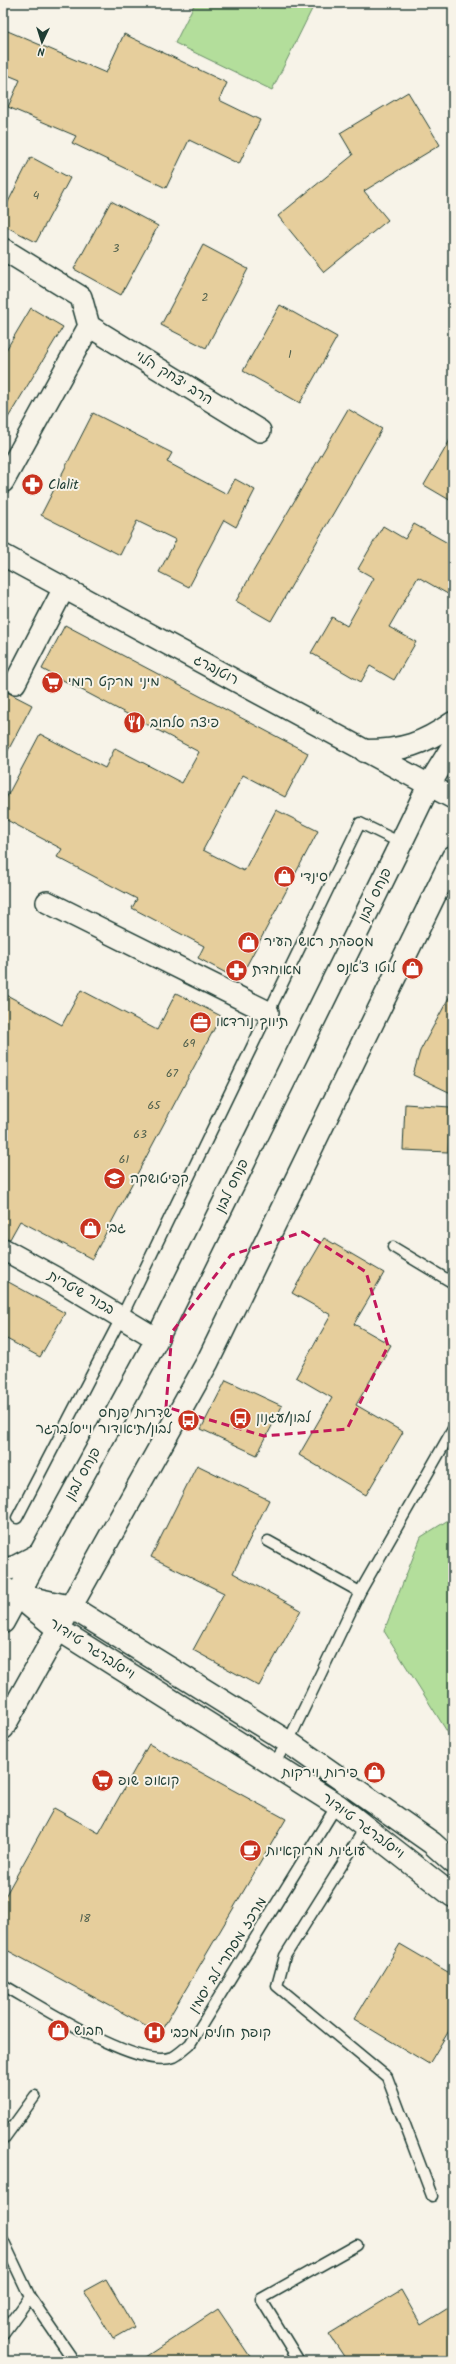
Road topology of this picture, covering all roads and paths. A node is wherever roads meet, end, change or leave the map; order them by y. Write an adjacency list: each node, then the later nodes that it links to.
1 (3, 249): 2 (street)
2 (89, 326): 3 (street, הרב יצחק הלוי); 4 (street)
3 (260, 431)
4 (3, 482)
5 (3, 555): 6 (street, רוטנברג)
6 (64, 588): 7 (street); 10 (street, רוטנברג)
7 (15, 682)
8 (453, 723): 10 (main road)
9 (453, 746): 11 (main road, פנחס לבון)
10 (365, 751): 11 (street, רוטנברג)
11 (429, 785): 12 (street, רוטנברג); 13 (main road, פנחס לבון)
12 (453, 798)
13 (401, 843): 16 (lane); 21 (main road, פנחס לבון)
14 (453, 857): 29 (main road)
15 (47, 902): 16 (street)
16 (268, 1012): 20 (lane)
17 (392, 1247): 19 (lane)
18 (3, 1249): 20 (street, בכור שיטרית)
19 (453, 1283)
20 (122, 1316): 21 (street, בכור שיטרית); 23 (lane)
21 (157, 1339): 25 (main road, פנחס לבון)
22 (453, 1429): 28 (lane)
23 (17, 1518)
24 (268, 1541): 28 (lane)
25 (38, 1555): 26 (main road); 27 (main road, פנחס לבון)
26 (3, 1570)
27 (10, 1591): 29 (main road, וייסלברגר טיודור); 30 (main road, פנחס לבון); 31 (main road, וייסלברגר טיודור)
28 (360, 1592): 33 (lane)
29 (71, 1607): 31 (main road); 33 (main road, וייסלברגר טיודור)
30 (3, 1622)
31 (58, 1630): 32 (main road); 34 (main road, וייסלברגר טיודור)
32 (3, 1728)
33 (288, 1742): 34 (lane); 37 (main road, וייסלברגר טיודור)
34 (274, 1763): 35 (main road, וייסלברגר טיודור)
35 (337, 1805): 36 (main road, וייסלברגר טיודור); 39 (lane, מרכז מסחרי לב יסמין)
36 (365, 1828): 38 (main road, וייסלברגר טיודור); 42 (lane)
37 (453, 1862)
38 (453, 1896)
39 (3, 1985)
40 (35, 2096): 41 (lane)
41 (3, 2140)
42 (432, 2196)
43 (3, 2240): 45 (lane)
44 (358, 2245): 48 (lane)
45 (30, 2297): 46 (lane); 47 (lane)
46 (3, 2334)
47 (74, 2361)
48 (299, 2361)

